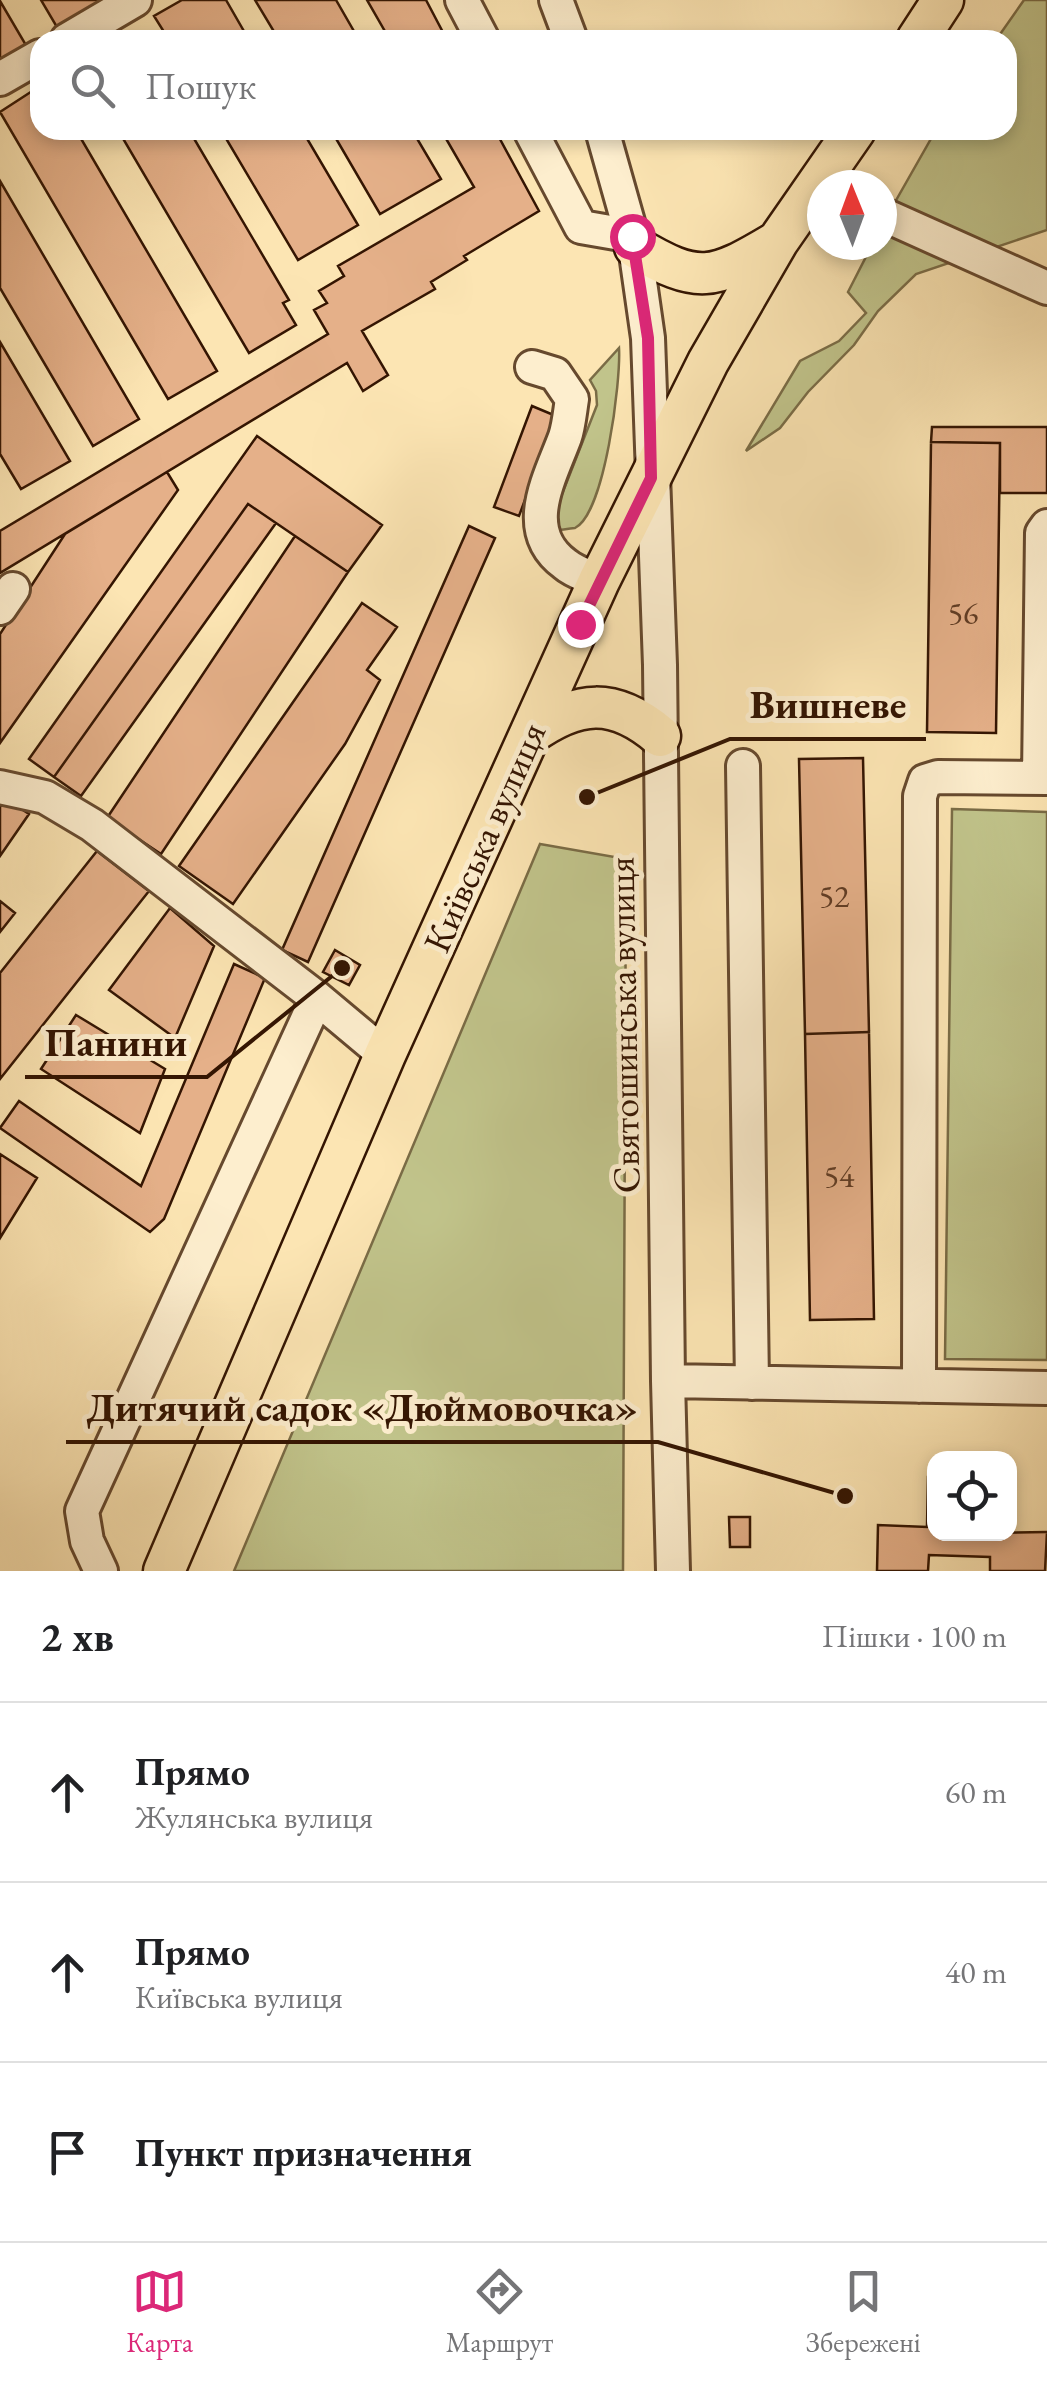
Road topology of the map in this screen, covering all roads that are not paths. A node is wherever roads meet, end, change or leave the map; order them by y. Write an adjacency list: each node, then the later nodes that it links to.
1 (135, 0): 5 (street)
2 (462, 0): 6 (street)
3 (556, 0): 7 (street)
4 (943, 0): 8 (main road)
5 (84, 30)
6 (477, 30)
7 (567, 30)
8 (923, 30)
9 (30, 62): 10 (street)
10 (0, 80)
11 (535, 140): 17 (street)
12 (605, 140): 17 (street, Святошинська вулиця)
13 (849, 140): 14 (main road, Київська вулиця)
14 (831, 170)
15 (807, 205): 18 (main road, Київська вулиця)
16 (897, 221): 19 (street)
17 (634, 241): 18 (main road); 21 (street, Святошинська вулиця)
18 (778, 241): 21 (main road, Київська вулиця)
19 (1047, 288)
20 (532, 366): 23 (street)
21 (651, 478): 23 (main road, Київська вулиця); 25 (street, Святошинська вулиця)
22 (1047, 526): 27 (street)
23 (600, 581): 24 (main road, Київська вулиця)
24 (530, 734): 25 (main road); 30 (main road, Київська вулиця)
25 (660, 736): 31 (street, Святошинська вулиця)
26 (743, 766): 32 (street)
27 (1043, 778): 33 (street)
28 (0, 788): 29 (street)
29 (317, 998): 30 (street); 35 (street)
30 (385, 1055): 36 (main road, Київська вулиця)
31 (668, 1382): 32 (street); 37 (street, Святошинська вулиця)
32 (752, 1383): 33 (street)
33 (919, 1386): 34 (street)
34 (1047, 1388)
35 (101, 1571)
36 (164, 1571)
37 (674, 1571)

